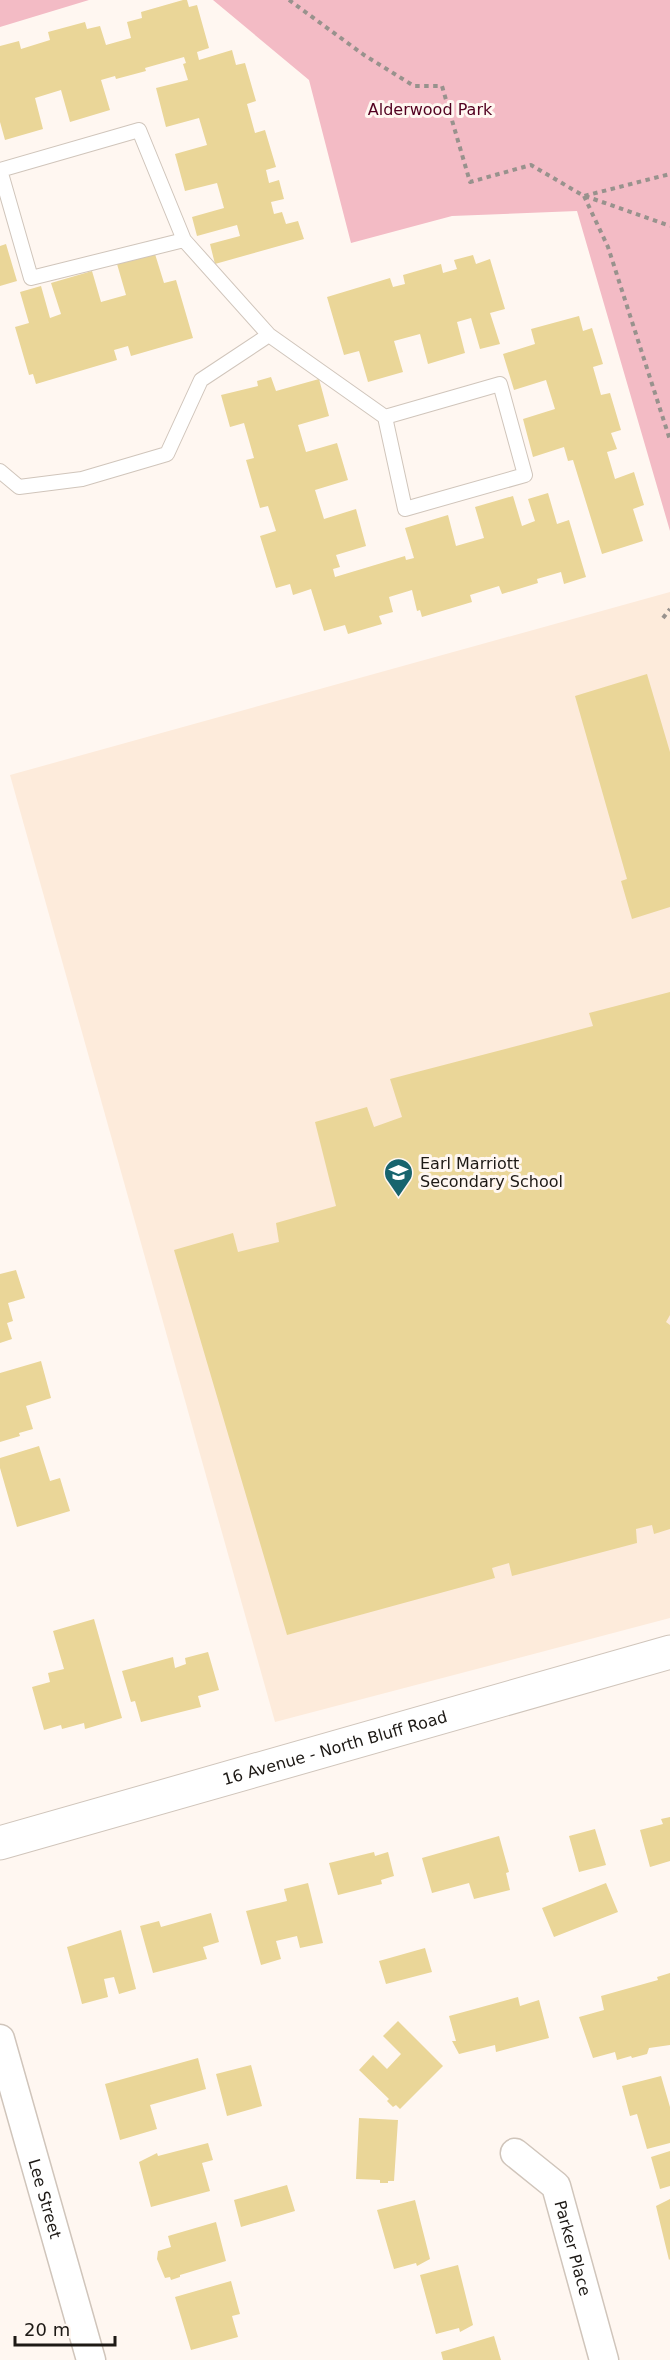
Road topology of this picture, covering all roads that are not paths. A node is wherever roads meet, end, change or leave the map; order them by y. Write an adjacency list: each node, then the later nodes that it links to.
1 (0, 170): 2 (lane); 2 (lane)
2 (184, 240): 3 (lane)
3 (269, 334): 4 (lane); 5 (lane)
4 (385, 417): 4 (lane)
5 (0, 471)
6 (670, 1652): 7 (main road, 16 Avenue - North Bluff Road)
7 (1, 1841)
8 (0, 2039): 10 (street, Lee Street)
9 (515, 2153): 11 (street, Parker Place)
10 (91, 2360)
11 (604, 2360)

